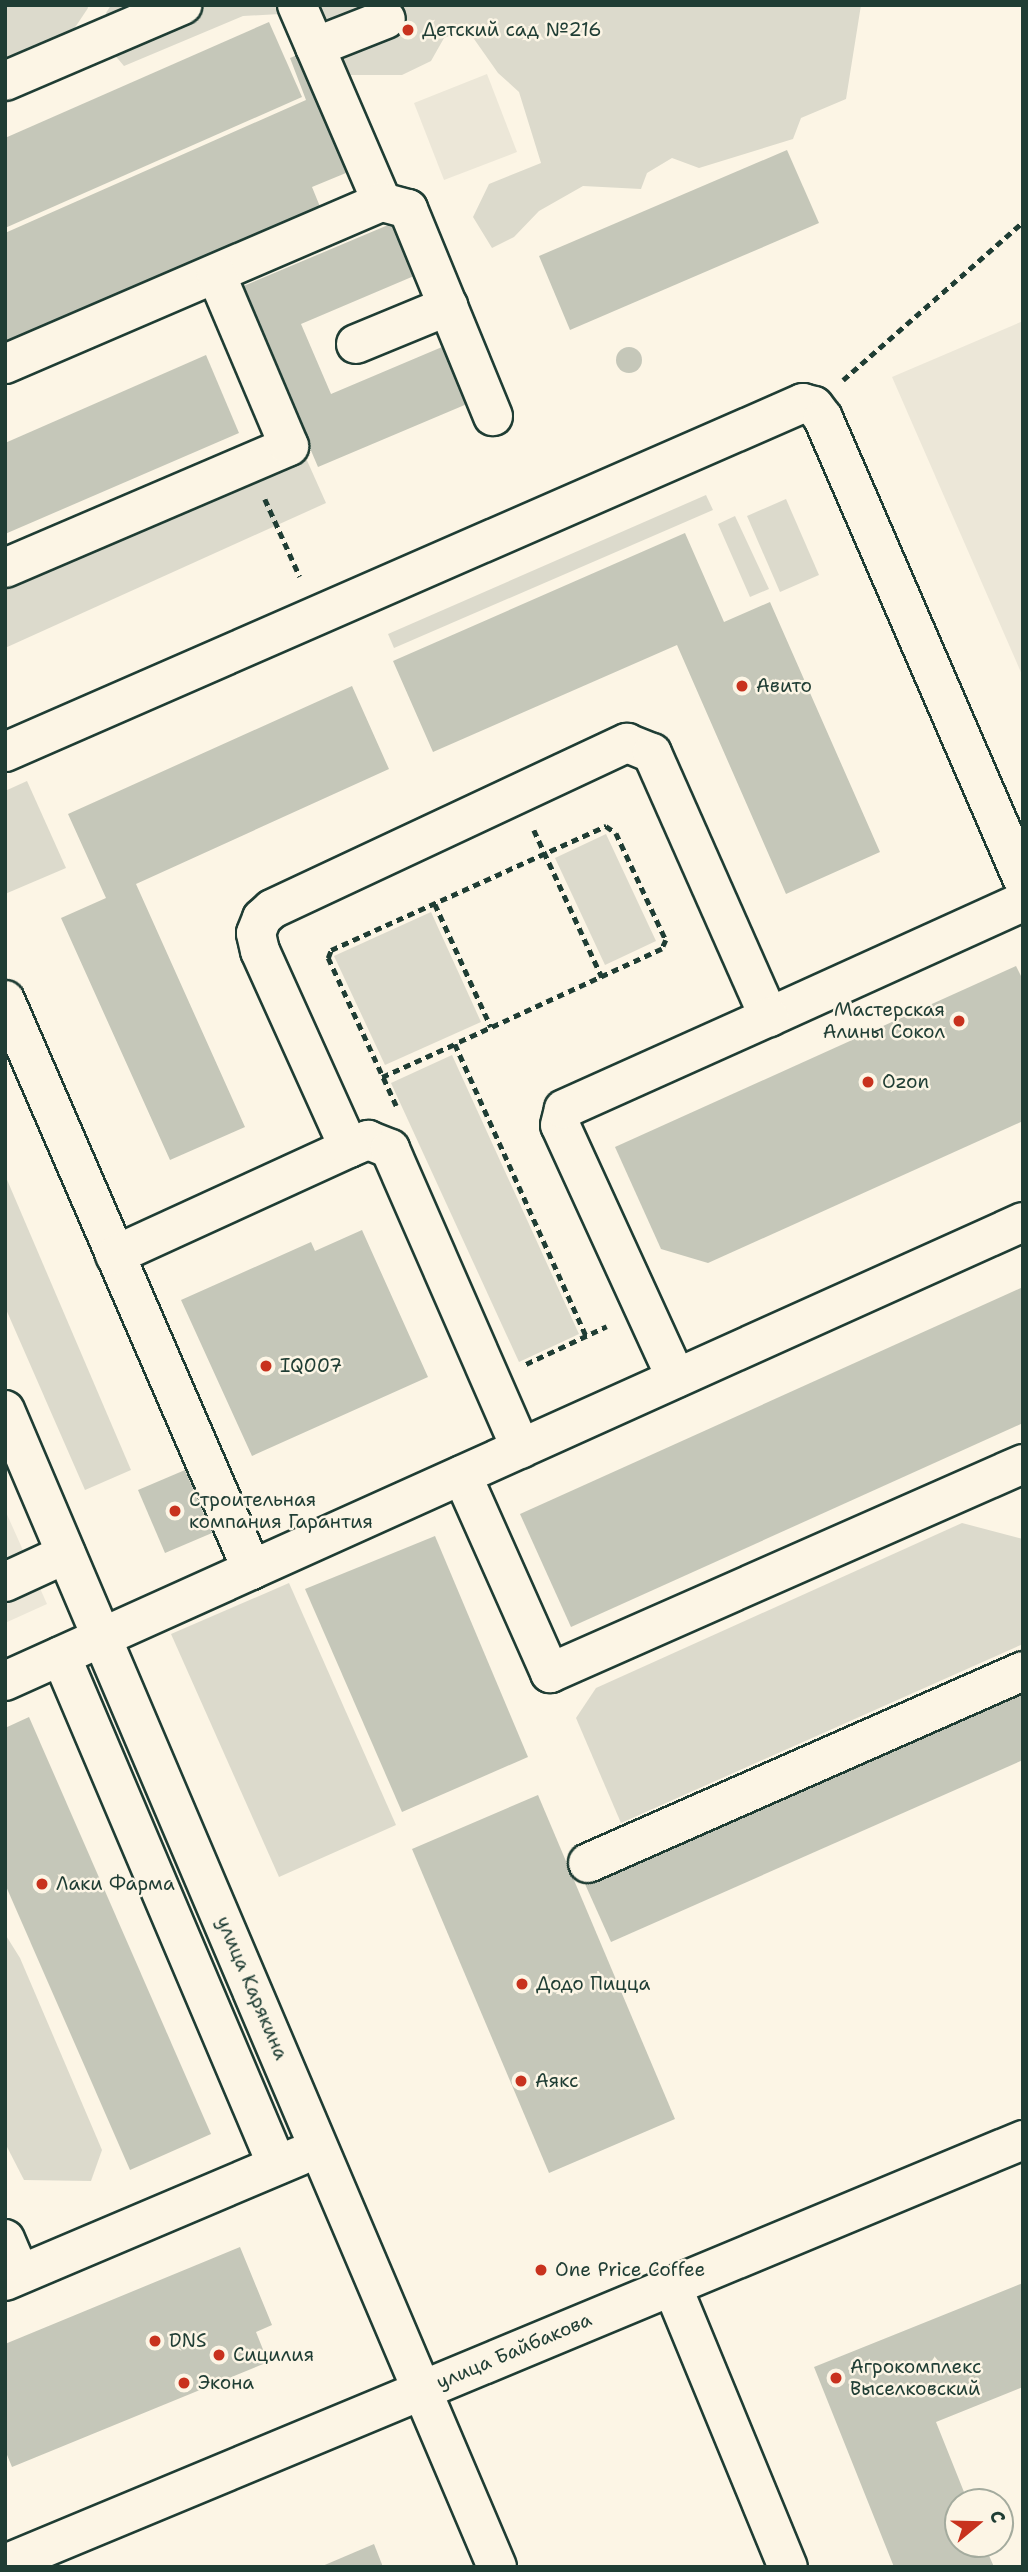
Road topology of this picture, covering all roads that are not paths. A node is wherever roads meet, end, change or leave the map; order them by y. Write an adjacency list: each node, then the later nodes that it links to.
1 (182, 5): 5 (street)
2 (297, 5): 4 (street)
3 (386, 19): 4 (street)
4 (315, 47): 6 (street)
5 (5, 81)
6 (382, 202): 7 (street); 8 (street)
7 (216, 274): 10 (street); 12 (street)
8 (448, 306): 9 (street); 11 (street)
9 (356, 344)
10 (5, 364)
11 (493, 416)
12 (5, 568)
13 (5, 752): 14 (street)
14 (1023, 880)
15 (1023, 902): 17 (street)
16 (5, 1000): 20 (street)
17 (769, 1017): 18 (street); 21 (street)
18 (349, 1148): 20 (street); 23 (street)
19 (1023, 1222): 21 (street)
20 (115, 1255): 27 (street)
21 (676, 1378): 23 (street)
22 (5, 1410): 26 (street, улица Карякина)
23 (521, 1449): 25 (street)
24 (1023, 1464): 25 (street)
25 (462, 1475): 27 (street)
26 (66, 1554): 28 (street); 29 (street, улица Карякина)
27 (252, 1570): 29 (street)
28 (5, 1582)
29 (102, 1638): 30 (street); 35 (street, улица Карякина)
30 (61, 1656): 32 (street); 36 (street)
31 (1023, 1671): 33 (street)
32 (5, 1681)
33 (588, 1863)
34 (1023, 2140): 39 (street, улица Байбакова)
35 (320, 2147): 36 (street); 40 (street, улица Карякина)
36 (277, 2165): 38 (street)
37 (5, 2239): 38 (street)
38 (13, 2278)
39 (672, 2286): 40 (street, улица Байбакова); 43 (street)
40 (424, 2389): 41 (street, улица Байбакова); 42 (street, улица Карякина)
41 (5, 2564)
42 (497, 2567)
43 (788, 2567)

